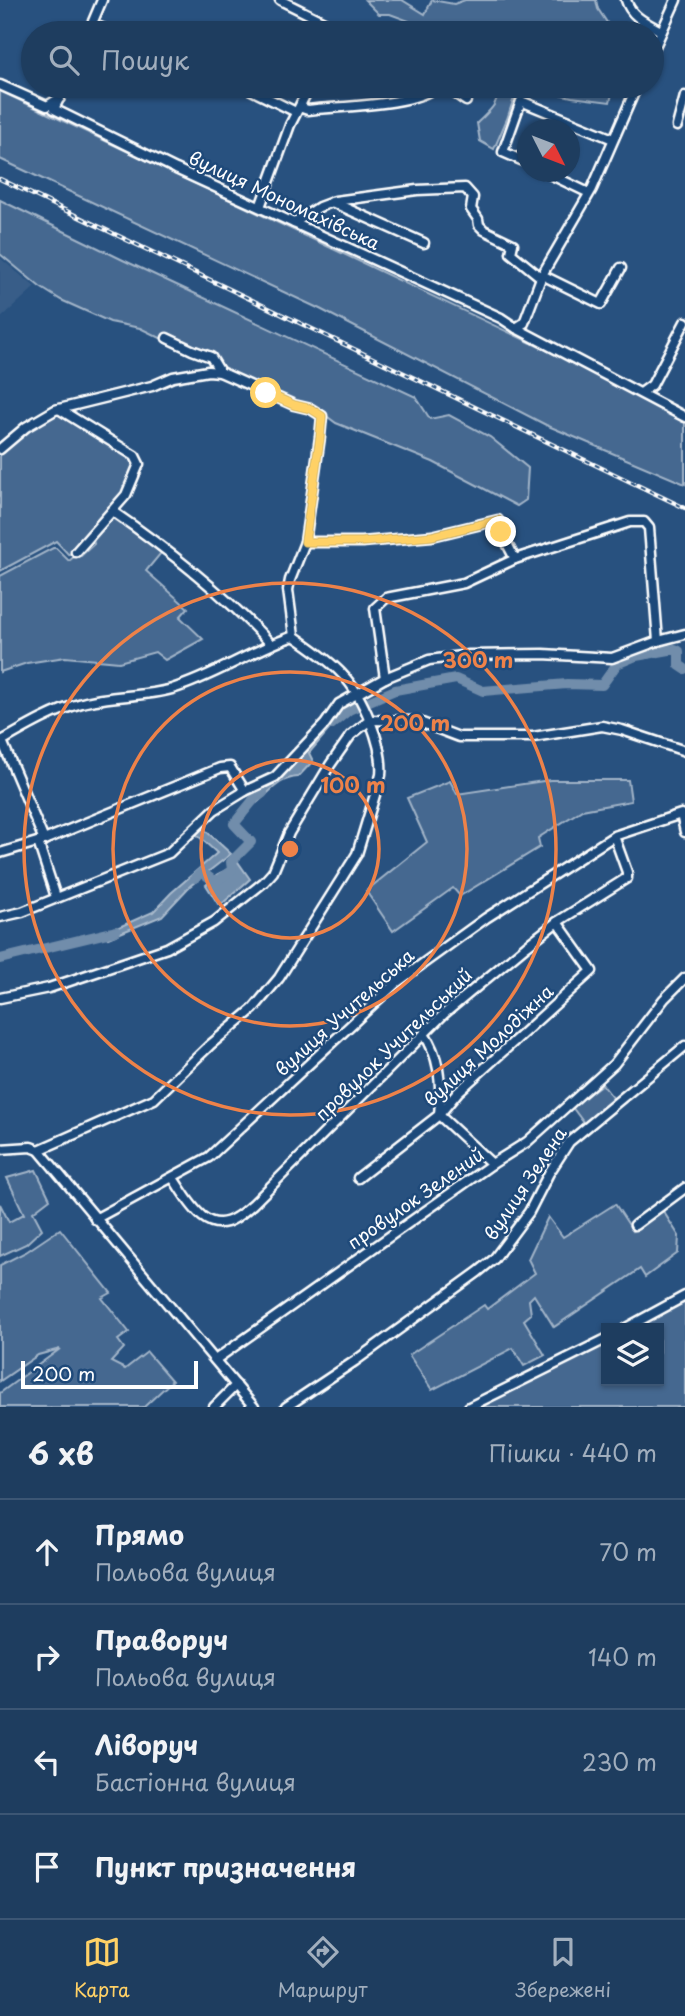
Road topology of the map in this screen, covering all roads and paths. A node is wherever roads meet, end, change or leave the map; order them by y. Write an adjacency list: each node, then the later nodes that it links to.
1 (102, 0): 5 (street)
2 (280, 0): 6 (street)
3 (626, 0): 7 (street)
4 (676, 0): 8 (street)
5 (93, 21)
6 (321, 21)
7 (644, 21)
8 (664, 25)
9 (0, 85): 10 (street)
10 (21, 94)
11 (685, 96): 25 (street)
12 (29, 98): 13 (street)
13 (59, 98)
14 (60, 98): 31 (street, вулиця Мономахівська)
15 (267, 98): 22 (street)
16 (304, 98): 21 (street)
17 (404, 98): 21 (street)
18 (462, 98): 20 (street)
19 (632, 98): 26 (street)
20 (466, 101)
21 (301, 103): 22 (street)
22 (296, 112): 31 (street)
23 (566, 119): 27 (street)
24 (580, 125): 26 (street)
25 (677, 126)
26 (614, 139): 29 (street)
27 (517, 158)
28 (566, 182): 29 (street)
29 (589, 193): 35 (street)
30 (332, 202): 32 (street); 33 (street); 35 (street)
31 (260, 207): 32 (street, вулиця Мономахівська)
32 (294, 223): 38 (street, вулиця Мономахівська)
33 (424, 243)
34 (621, 268): 35 (street)
35 (542, 275): 36 (street)
36 (525, 320): 38 (street); 39 (street)
37 (685, 322): 42 (street)
38 (516, 328): 39 (street, вулиця Мономахівська)
39 (531, 335): 43 (street, вулиця Мономахівська)
40 (167, 338): 41 (street)
41 (220, 372): 45 (street); 52 (street)
42 (650, 387): 43 (street); 44 (street)
43 (641, 393): 44 (street, вулиця Мономахівська)
44 (650, 398): 47 (street, вулиця Мономахівська)
45 (76, 405): 46 (street); 48 (street)
46 (59, 409): 48 (street); 49 (street)
47 (685, 417)
48 (74, 419): 50 (street)
49 (0, 449)
50 (112, 511): 51 (street); 57 (street)
51 (90, 536)
52 (305, 542): 53 (street); 55 (street)
53 (514, 559): 56 (street); 58 (street)
54 (685, 634): 56 (street)
55 (294, 636): 57 (street); 59 (street)
56 (658, 641): 58 (street)
57 (271, 644): 61 (street)
58 (385, 678): 59 (street)
59 (356, 694): 60 (street); 63 (street)
60 (370, 720): 62 (street); 72 (street); 79 (street)
61 (1, 741): 66 (street)
62 (685, 751)
63 (246, 791): 66 (street); 68 (street)
64 (685, 832): 65 (street, вулиця Учительська)
65 (614, 836): 70 (street, провулок Учительський); 81 (street, вулиця Учительська)
66 (41, 841): 67 (street); 68 (street)
67 (0, 853)
68 (56, 897): 69 (street)
69 (0, 917)
70 (557, 922): 73 (street, провулок Учительський); 76 (street, вулиця Молодіжна)
71 (685, 978): 80 (street, провулок Зелений)
72 (0, 998)
73 (424, 1034): 75 (street); 81 (street, провулок Учительський)
74 (685, 1046): 93 (street, вулиця Зелена)
75 (439, 1085): 76 (street); 77 (street)
76 (458, 1092): 77 (street, вулиця Молодіжна)
77 (439, 1115): 80 (street); 82 (street, вулиця Молодіжна)
78 (0, 1149): 79 (street)
79 (39, 1150): 84 (street)
80 (492, 1164): 89 (street, провулок Зелений)
81 (173, 1178): 84 (street, вулиця Учительська)
82 (358, 1178)
83 (685, 1188): 85 (street)
84 (95, 1219): 89 (street)
85 (635, 1225)
86 (685, 1296): 87 (street)
87 (635, 1323)
88 (601, 1341): 94 (street)
89 (215, 1360): 90 (street)
90 (236, 1385): 91 (street); 92 (street)
91 (214, 1407)
92 (254, 1407)
93 (285, 1407)
94 (469, 1407)

